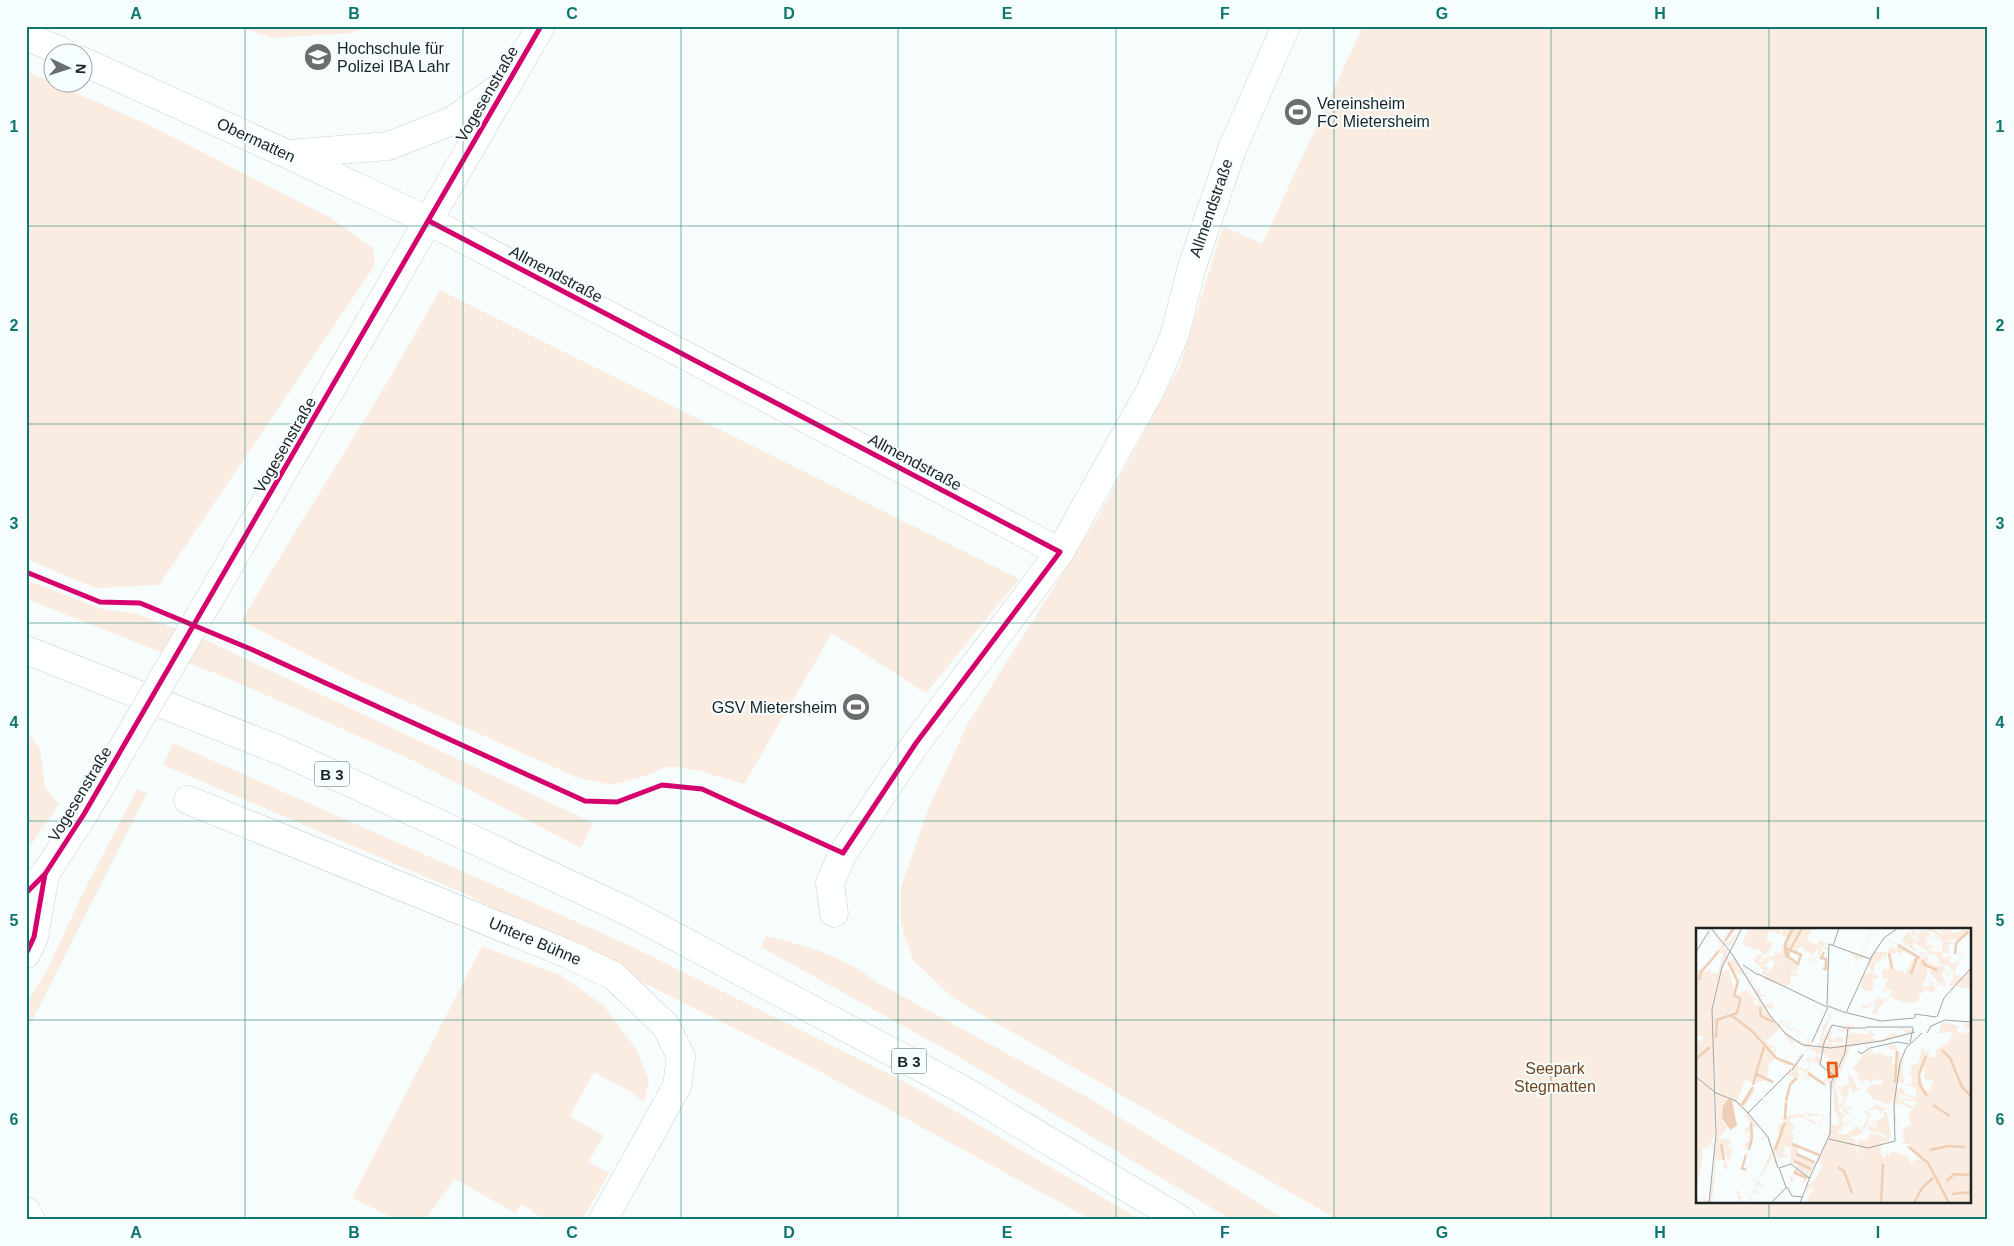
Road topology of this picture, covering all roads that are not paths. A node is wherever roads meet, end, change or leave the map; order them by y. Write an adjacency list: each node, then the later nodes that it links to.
1 (541, 26): 6 (street, Vogesenstraße)
2 (1286, 26): 9 (street, Allmendstraße)
3 (26, 36): 4 (street)
4 (42, 43)
5 (92, 66): 7 (street, Obermatten)
6 (507, 83): 7 (street); 8 (street, Vogesenstraße)
7 (287, 154): 8 (street, Obermatten)
8 (429, 221): 9 (street, Allmendstraße); 12 (street, Vogesenstraße, bridge)
9 (1060, 552): 13 (street, Allmendstraße)
10 (26, 650): 18 (street, B 3)
11 (188, 800): 17 (street, Untere Bühne)
12 (36, 883): 14 (street, Vogesenstraße)
13 (834, 913)
14 (26, 954)
15 (26, 1211): 16 (street)
16 (31, 1220)
17 (603, 1220)
18 (1181, 1220)

